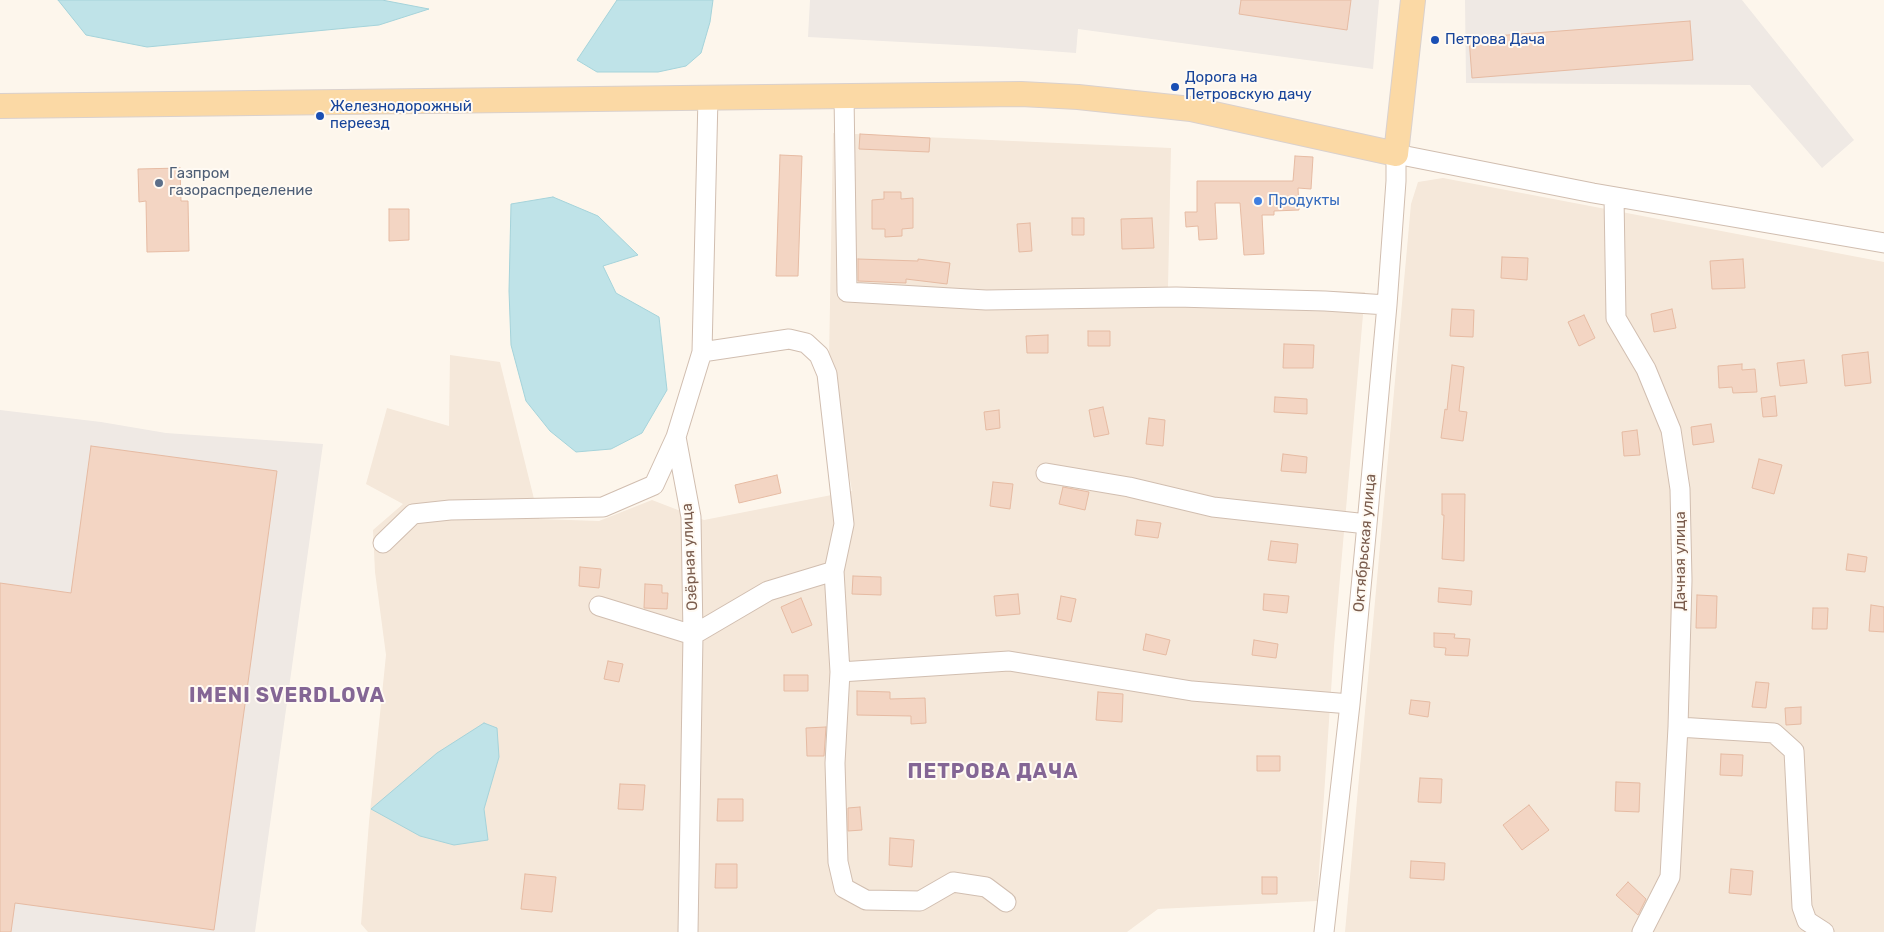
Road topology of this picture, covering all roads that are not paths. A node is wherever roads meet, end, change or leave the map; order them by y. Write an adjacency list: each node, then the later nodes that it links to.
1 (1413, 0): 5 (main road)
2 (844, 96): 3 (main road); 5 (main road); 8 (street)
3 (708, 98): 4 (main road); 9 (street, Озёрная улица)
4 (0, 106)
5 (1396, 154): 6 (street); 8 (street, Октябрьская улица)
6 (1614, 197): 7 (street); 19 (street, Дачная улица)
7 (1884, 243)
8 (1387, 304): 12 (street, Октябрьская улица)
9 (702, 352): 10 (street, Озёрная улица); 14 (street)
10 (676, 437): 13 (street); 16 (street, Озёрная улица)
11 (1046, 473): 12 (street)
12 (1367, 524): 18 (street, Октябрьская улица)
13 (383, 543)
14 (834, 571): 16 (street); 17 (street)
15 (599, 606): 16 (street)
16 (693, 635): 21 (street, Озёрная улица)
17 (840, 672): 18 (street); 20 (street)
18 (1350, 704): 22 (street, Октябрьская улица)
19 (1678, 727): 23 (street, Дачная улица); 24 (street)
20 (1006, 902)
21 (688, 932)
22 (1324, 932)
23 (1642, 932)
24 (1824, 932)

